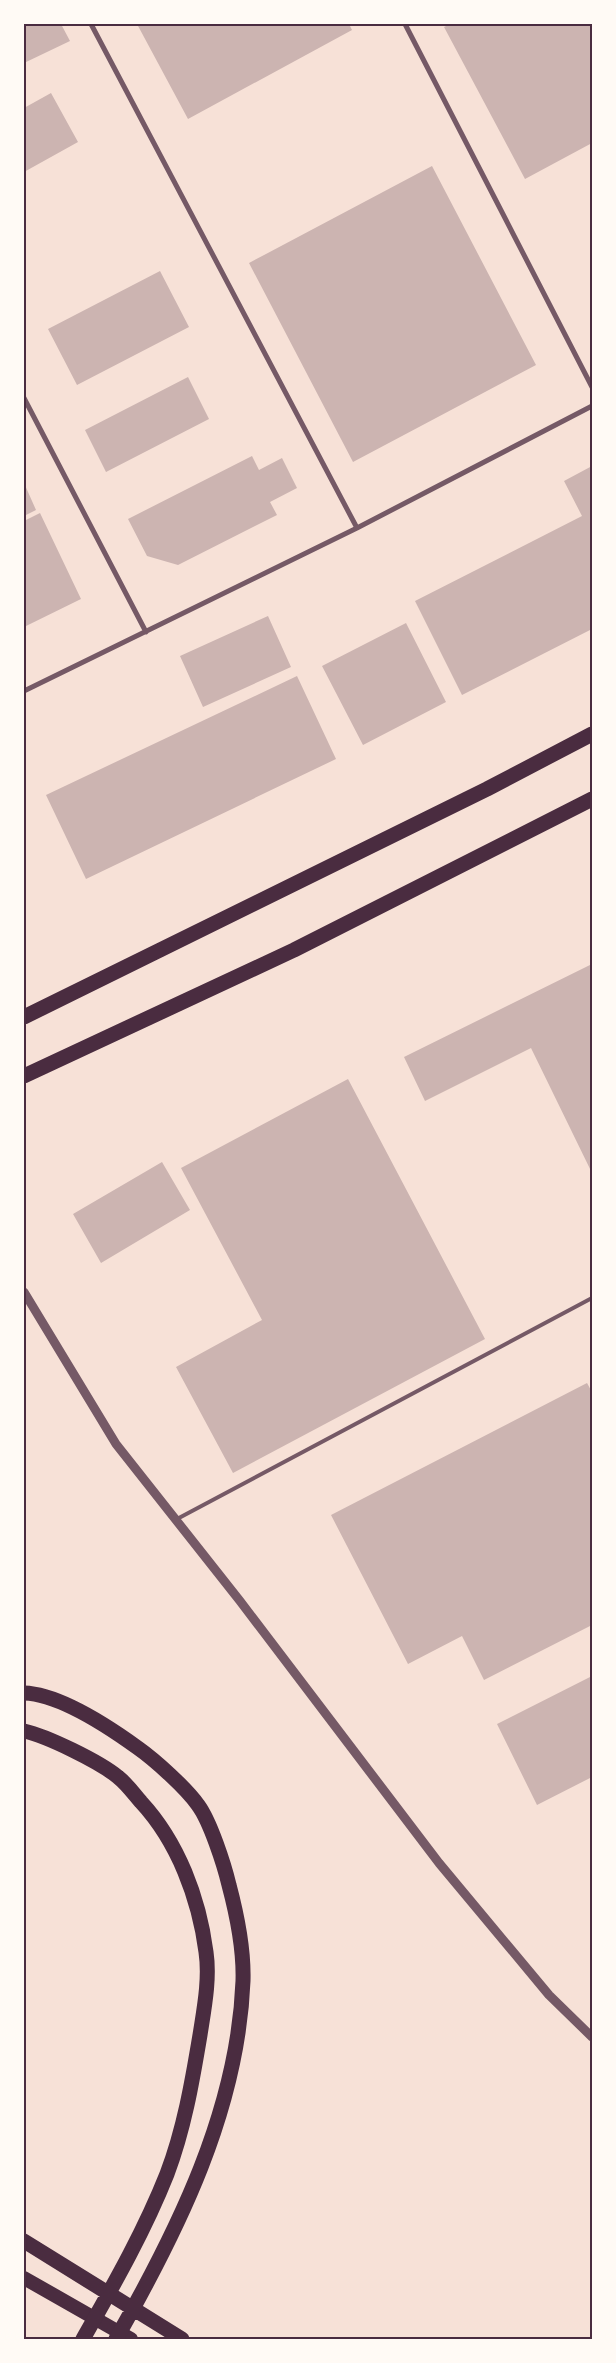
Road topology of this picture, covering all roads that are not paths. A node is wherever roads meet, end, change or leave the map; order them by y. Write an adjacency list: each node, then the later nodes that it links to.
1 (91, 24): 6 (street)
2 (405, 24): 3 (street)
3 (592, 387)
4 (24, 398): 7 (street)
5 (592, 406): 6 (street)
6 (357, 528): 7 (street)
7 (146, 632): 8 (street)
8 (24, 691)
9 (592, 734): 11 (highway)
10 (592, 799): 12 (highway)
11 (24, 1017)
12 (24, 1076)
13 (24, 1292): 15 (street)
14 (592, 1298): 15 (lane)
15 (176, 1520): 18 (street)
16 (24, 1693): 22 (highway)
17 (24, 1731): 21 (highway)
18 (592, 2037)
19 (24, 2240): 24 (highway)
20 (24, 2278): 23 (highway)
21 (82, 2339)
22 (116, 2339)
23 (131, 2339)
24 (182, 2339)

